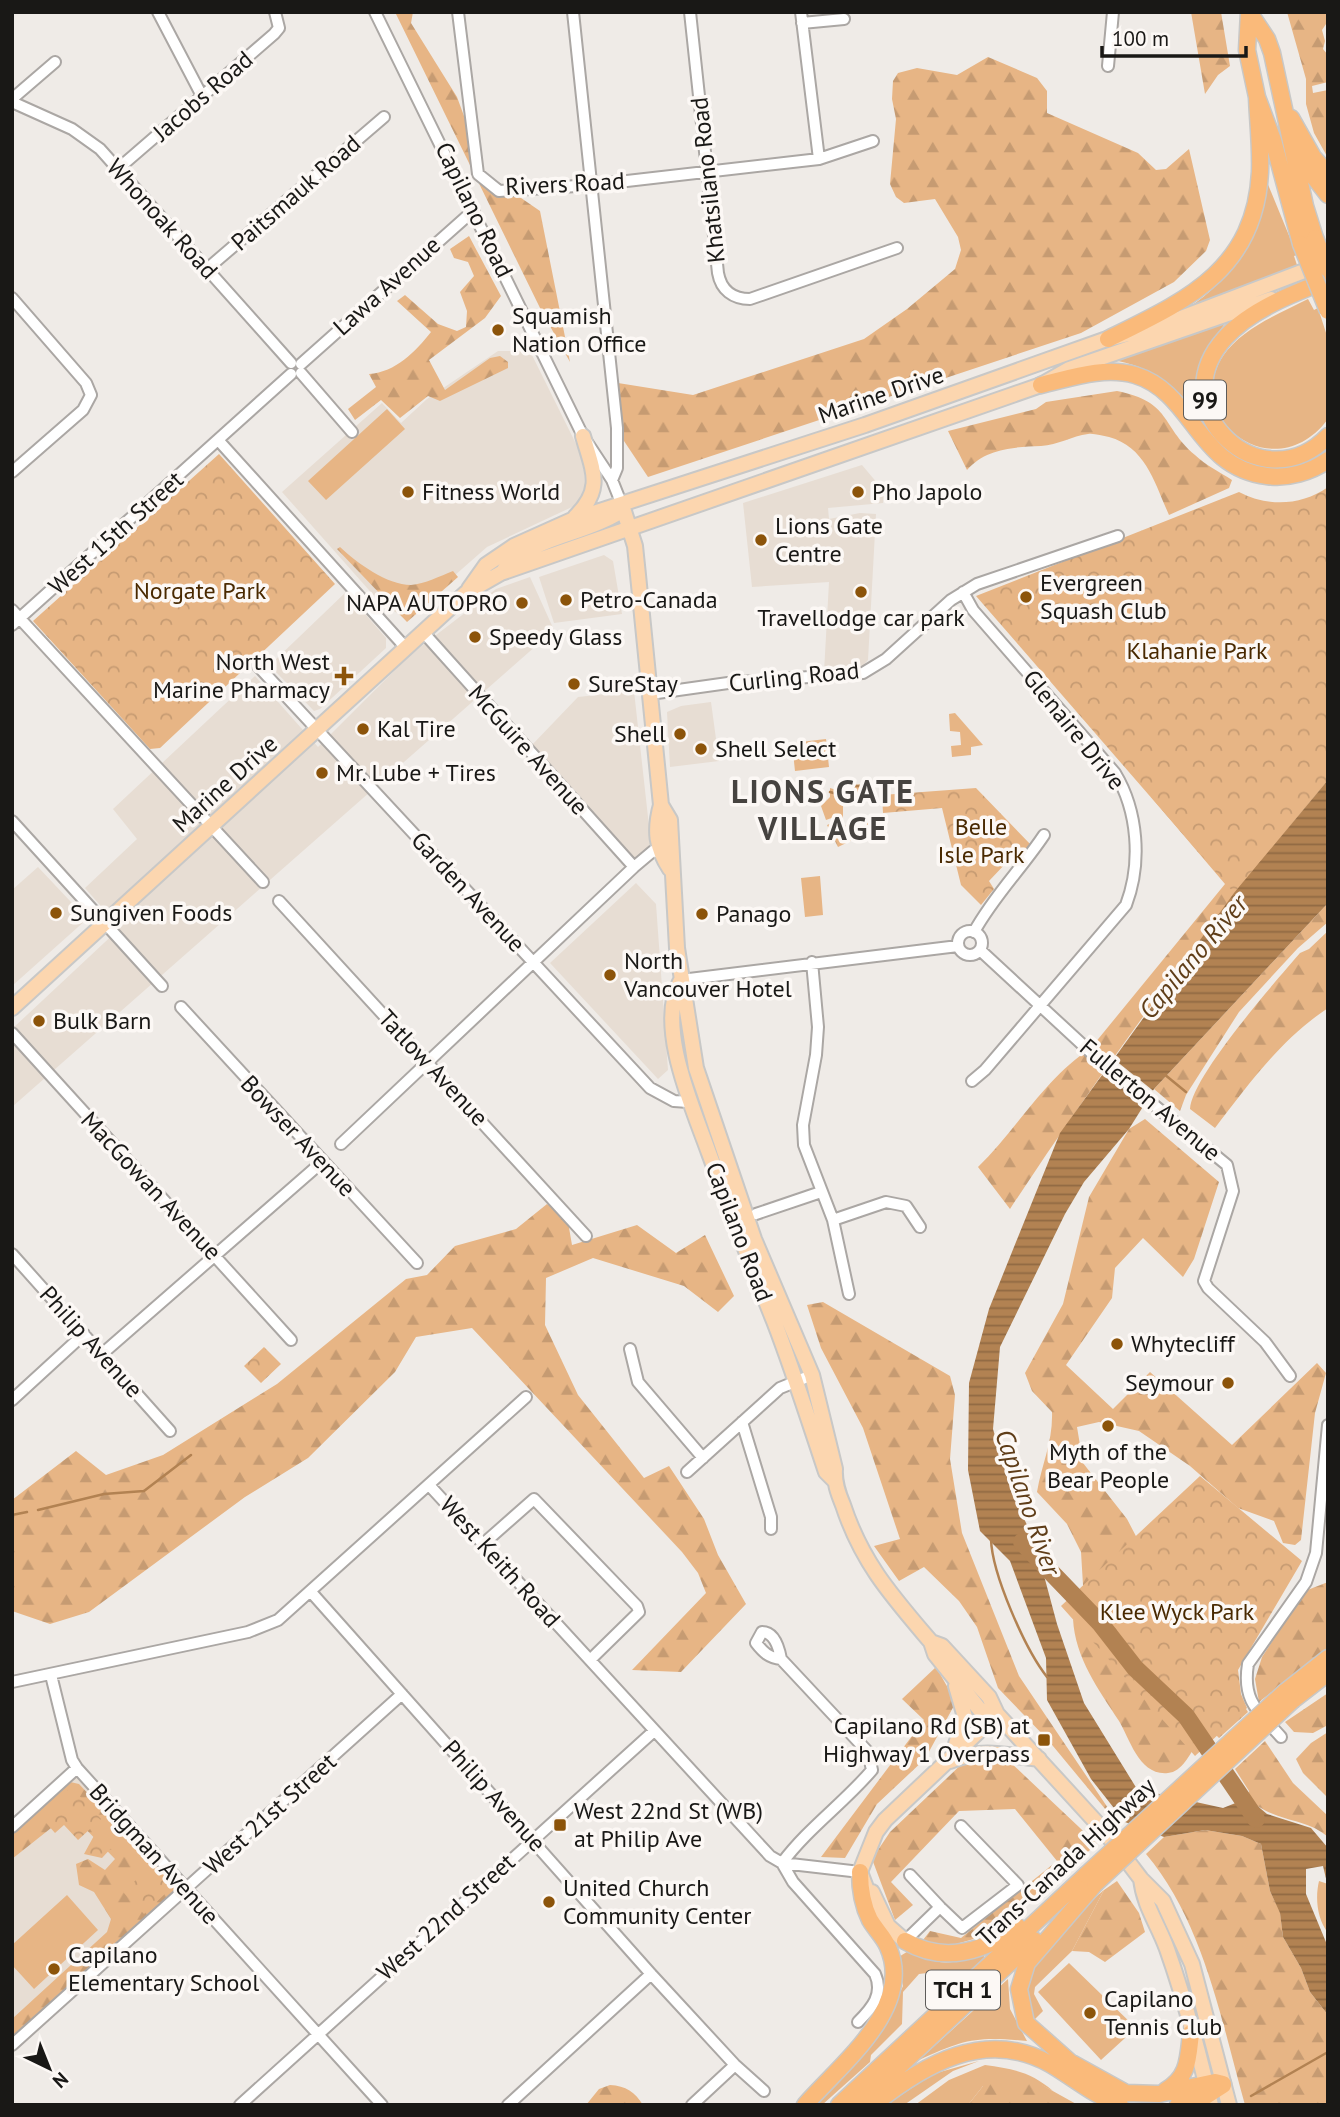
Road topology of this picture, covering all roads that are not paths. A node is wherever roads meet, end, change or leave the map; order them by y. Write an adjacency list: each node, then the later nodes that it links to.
1 (158, 12): 13 (street)
2 (375, 12): 26 (street, Capilano Road)
3 (458, 12): 24 (street, Rivers Road)
4 (573, 12): 24 (street)
5 (690, 12): 22 (street, Khatsilano Road)
6 (1113, 12): 12 (street)
7 (1249, 12): 14 (highway); 16 (highway)
8 (277, 16): 13 (street, Jacobs Road)
9 (802, 18): 10 (street); 20 (street)
10 (844, 19)
11 (55, 62): 15 (street, Whonoak Road)
12 (1108, 66)
13 (202, 96): 21 (street, Jacobs Road)
14 (1257, 97): 27 (highway); 36 (highway)
15 (12, 101): 21 (street, Whonoak Road)
16 (1286, 110): 19 (highway); 23 (highway)
17 (384, 117): 30 (street, Paitsmauk Road)
18 (873, 141): 20 (street, Rivers Road)
19 (1292, 149): 25 (highway); 27 (highway)
20 (819, 159): 22 (street, Rivers Road)
21 (119, 169): 30 (street, Whonoak Road)
22 (707, 173): 24 (street, Rivers Road); 28 (street, Khatsilano Road)
23 (1328, 174)
24 (592, 185): 45 (street)
25 (1328, 195)
26 (474, 210): 37 (street, Lawa Avenue); 40 (street, Capilano Road)
27 (1308, 241): 31 (highway, bridge); 35 (highway, bridge)
28 (897, 248)
29 (1328, 262): 36 (main road, Marine Drive)
30 (207, 269): 37 (street, Whonoak Road)
31 (1328, 269)
32 (1328, 280): 33 (highway, Marine Drive)
33 (1303, 290): 38 (main road, Marine Drive); 41 (highway, 99)
34 (12, 298): 44 (street)
35 (1328, 312)
36 (1108, 339): 46 (main road, Marine Drive)
37 (296, 369): 39 (street, Whonoak Road); 42 (street, Lawa Avenue)
38 (1041, 385): 43 (highway); 48 (main road, Marine Drive)
39 (352, 432)
40 (583, 436): 45 (street, Capilano Road); 47 (main road)
41 (1328, 436)
42 (219, 440): 53 (street, West 15th Street); 55 (street)
43 (1328, 460)
44 (13, 469)
45 (612, 480): 46 (street, Capilano Road)
46 (622, 505): 47 (main road, Marine Drive); 48 (main road, Capilano Road); 50 (main road)
47 (572, 520): 51 (main road, Marine Drive)
48 (630, 529): 50 (main road, Marine Drive); 57 (main road, Capilano Road)
49 (1118, 536): 52 (street, Curling Road)
50 (501, 573): 51 (main road, Marine Drive)
51 (466, 593): 54 (main road, Marine Drive)
52 (958, 595): 57 (street, Curling Road); 76 (street, Glenaire Drive)
53 (15, 617): 61 (street)
54 (423, 632): 55 (main road, Marine Drive); 64 (street, McGuire Avenue)
55 (406, 648): 58 (main road, Marine Drive)
56 (257, 665): 58 (street, Garden Avenue)
57 (650, 694): 59 (main road, Capilano Road)
58 (318, 730): 61 (main road, Marine Drive); 73 (street, Garden Avenue)
59 (661, 805): 63 (main road, Capilano Road); 65 (main road, Capilano Road)
60 (12, 821): 68 (street)
61 (212, 826): 66 (street); 68 (main road, Marine Drive)
62 (1044, 835): 69 (street)
63 (659, 852): 64 (street); 65 (main road)
64 (634, 867): 73 (street)
65 (670, 869): 74 (main road, Capilano Road)
66 (263, 882)
67 (279, 901): 80 (street, Tatlow Avenue)
68 (105, 923): 75 (street); 78 (main road, Marine Drive)
69 (974, 932): 70 (street); 71 (street)
70 (958, 946): 71 (street); 72 (street)
71 (980, 950): 76 (street, Fullerton Avenue)
72 (812, 962): 74 (street); 86 (street)
73 (534, 963): 80 (street); 82 (street, Garden Avenue)
74 (681, 980): 82 (main road, Capilano Road); 85 (main road, Capilano Road)
75 (162, 986)
76 (1039, 1004): 81 (street, Glenaire Drive); 100 (street, Fullerton Avenue)
77 (181, 1007): 84 (street, Bowser Avenue)
78 (12, 1008)
79 (12, 1033): 92 (street, MacGowan Avenue)
80 (427, 1063): 83 (street); 90 (street, Tatlow Avenue)
81 (972, 1081)
82 (688, 1102): 85 (main road); 101 (main road, Capilano Road)
83 (341, 1144)
84 (322, 1162): 92 (street); 93 (street, Bowser Avenue)
85 (732, 1178): 99 (main road, Capilano Road)
86 (821, 1192): 87 (street); 88 (street)
87 (756, 1214)
88 (833, 1220): 89 (street); 94 (street)
89 (920, 1227)
90 (586, 1236)
91 (12, 1254): 95 (street, Philip Avenue)
92 (214, 1255): 96 (street, MacGowan Avenue); 98 (street)
93 (417, 1263)
94 (849, 1294)
95 (84, 1334): 98 (street, Philip Avenue); 103 (street)
96 (291, 1340)
97 (630, 1349): 107 (street)
98 (102, 1354): 106 (street, Philip Avenue)
99 (812, 1375): 101 (street); 109 (main road, Capilano Road)
100 (1290, 1376)
101 (796, 1383): 104 (street); 109 (main road, Capilano Road)
102 (526, 1397): 110 (street)
103 (12, 1399)
104 (742, 1422): 107 (street); 111 (street)
105 (1328, 1425): 126 (street)
106 (170, 1431)
107 (702, 1458): 108 (street)
108 (687, 1472)
109 (834, 1480): 114 (main road, Capilano Road)
110 (429, 1485): 112 (street, West Keith Road); 113 (street, West Keith Road)
111 (771, 1529)
112 (483, 1544): 117 (street, West Keith Road); 117 (street)
113 (311, 1592): 119 (street, West Keith Road); 122 (street, Philip Avenue)
114 (931, 1642): 120 (main road, Capilano Road); 124 (main road, Capilano Road)
115 (1328, 1657): 123 (highway, Trans-Canada Highway / TCH 1)
116 (781, 1659): 134 (street)
117 (590, 1660): 125 (street, West Keith Road)
118 (1328, 1673): 123 (highway, Trans-Canada Highway / TCH 1)
119 (51, 1675): 121 (street, West Keith Road); 129 (street, Bridgman Avenue)
120 (955, 1680): 124 (main road, Capilano Road); 128 (main road)
121 (12, 1682)
122 (402, 1694): 132 (street, Philip Avenue); 139 (street, West 21st Street)
123 (1289, 1696): 137 (highway, Trans-Canada Highway / TCH 1, bridge)
124 (997, 1714): 127 (main road, Capilano Road); 128 (main road)
125 (654, 1731): 132 (street, West 22nd Street); 134 (street, West Keith Road)
126 (1281, 1737)
127 (1039, 1759): 128 (main road); 138 (main road, Capilano Road)
128 (945, 1762): 133 (main road)
129 (77, 1768): 131 (street); 139 (street, Bridgman Avenue)
130 (961, 1826): 141 (street)
131 (12, 1827)
132 (532, 1838): 143 (street, Philip Avenue); 145 (street, West 22nd Street)
133 (871, 1848): 135 (main road); 140 (main road)
134 (782, 1863): 135 (street); 144 (street, West Keith Road)
135 (860, 1872): 140 (main road); 157 (highway)
136 (910, 1875): 141 (street)
137 (1091, 1879): 142 (highway); 151 (highway); 158 (highway, Trans-Canada Highway / TCH 1); 159 (highway, Trans-Canada Highway / TCH 1)
138 (1141, 1879): 146 (main road, Capilano Road); 149 (main road, Capilano Road)
139 (188, 1889): 145 (street, Bridgman Avenue); 147 (street, West 21st Street)
140 (874, 1899): 142 (main road)
141 (940, 1907): 142 (street)
142 (905, 1941)
143 (651, 1974): 148 (street, Philip Avenue); 155 (street)
144 (858, 2022)
145 (318, 2034): 153 (street, West 22nd Street); 154 (street, Bridgman Avenue)
146 (1191, 2034): 151 (highway); 152 (main road, Capilano Road)
147 (12, 2045)
148 (735, 2065): 150 (street, Philip Avenue); 156 (street)
149 (1223, 2084): 152 (highway); 163 (main road, Capilano Road)
150 (764, 2091)
151 (1159, 2094): 152 (highway)
152 (1209, 2095): 162 (highway)
153 (240, 2105)
154 (382, 2105)
155 (508, 2105)
156 (692, 2105)
157 (806, 2105)
158 (839, 2105)
159 (858, 2105)
160 (873, 2105): 161 (highway)
161 (1120, 2105)
162 (1178, 2105)
163 (1229, 2105)

